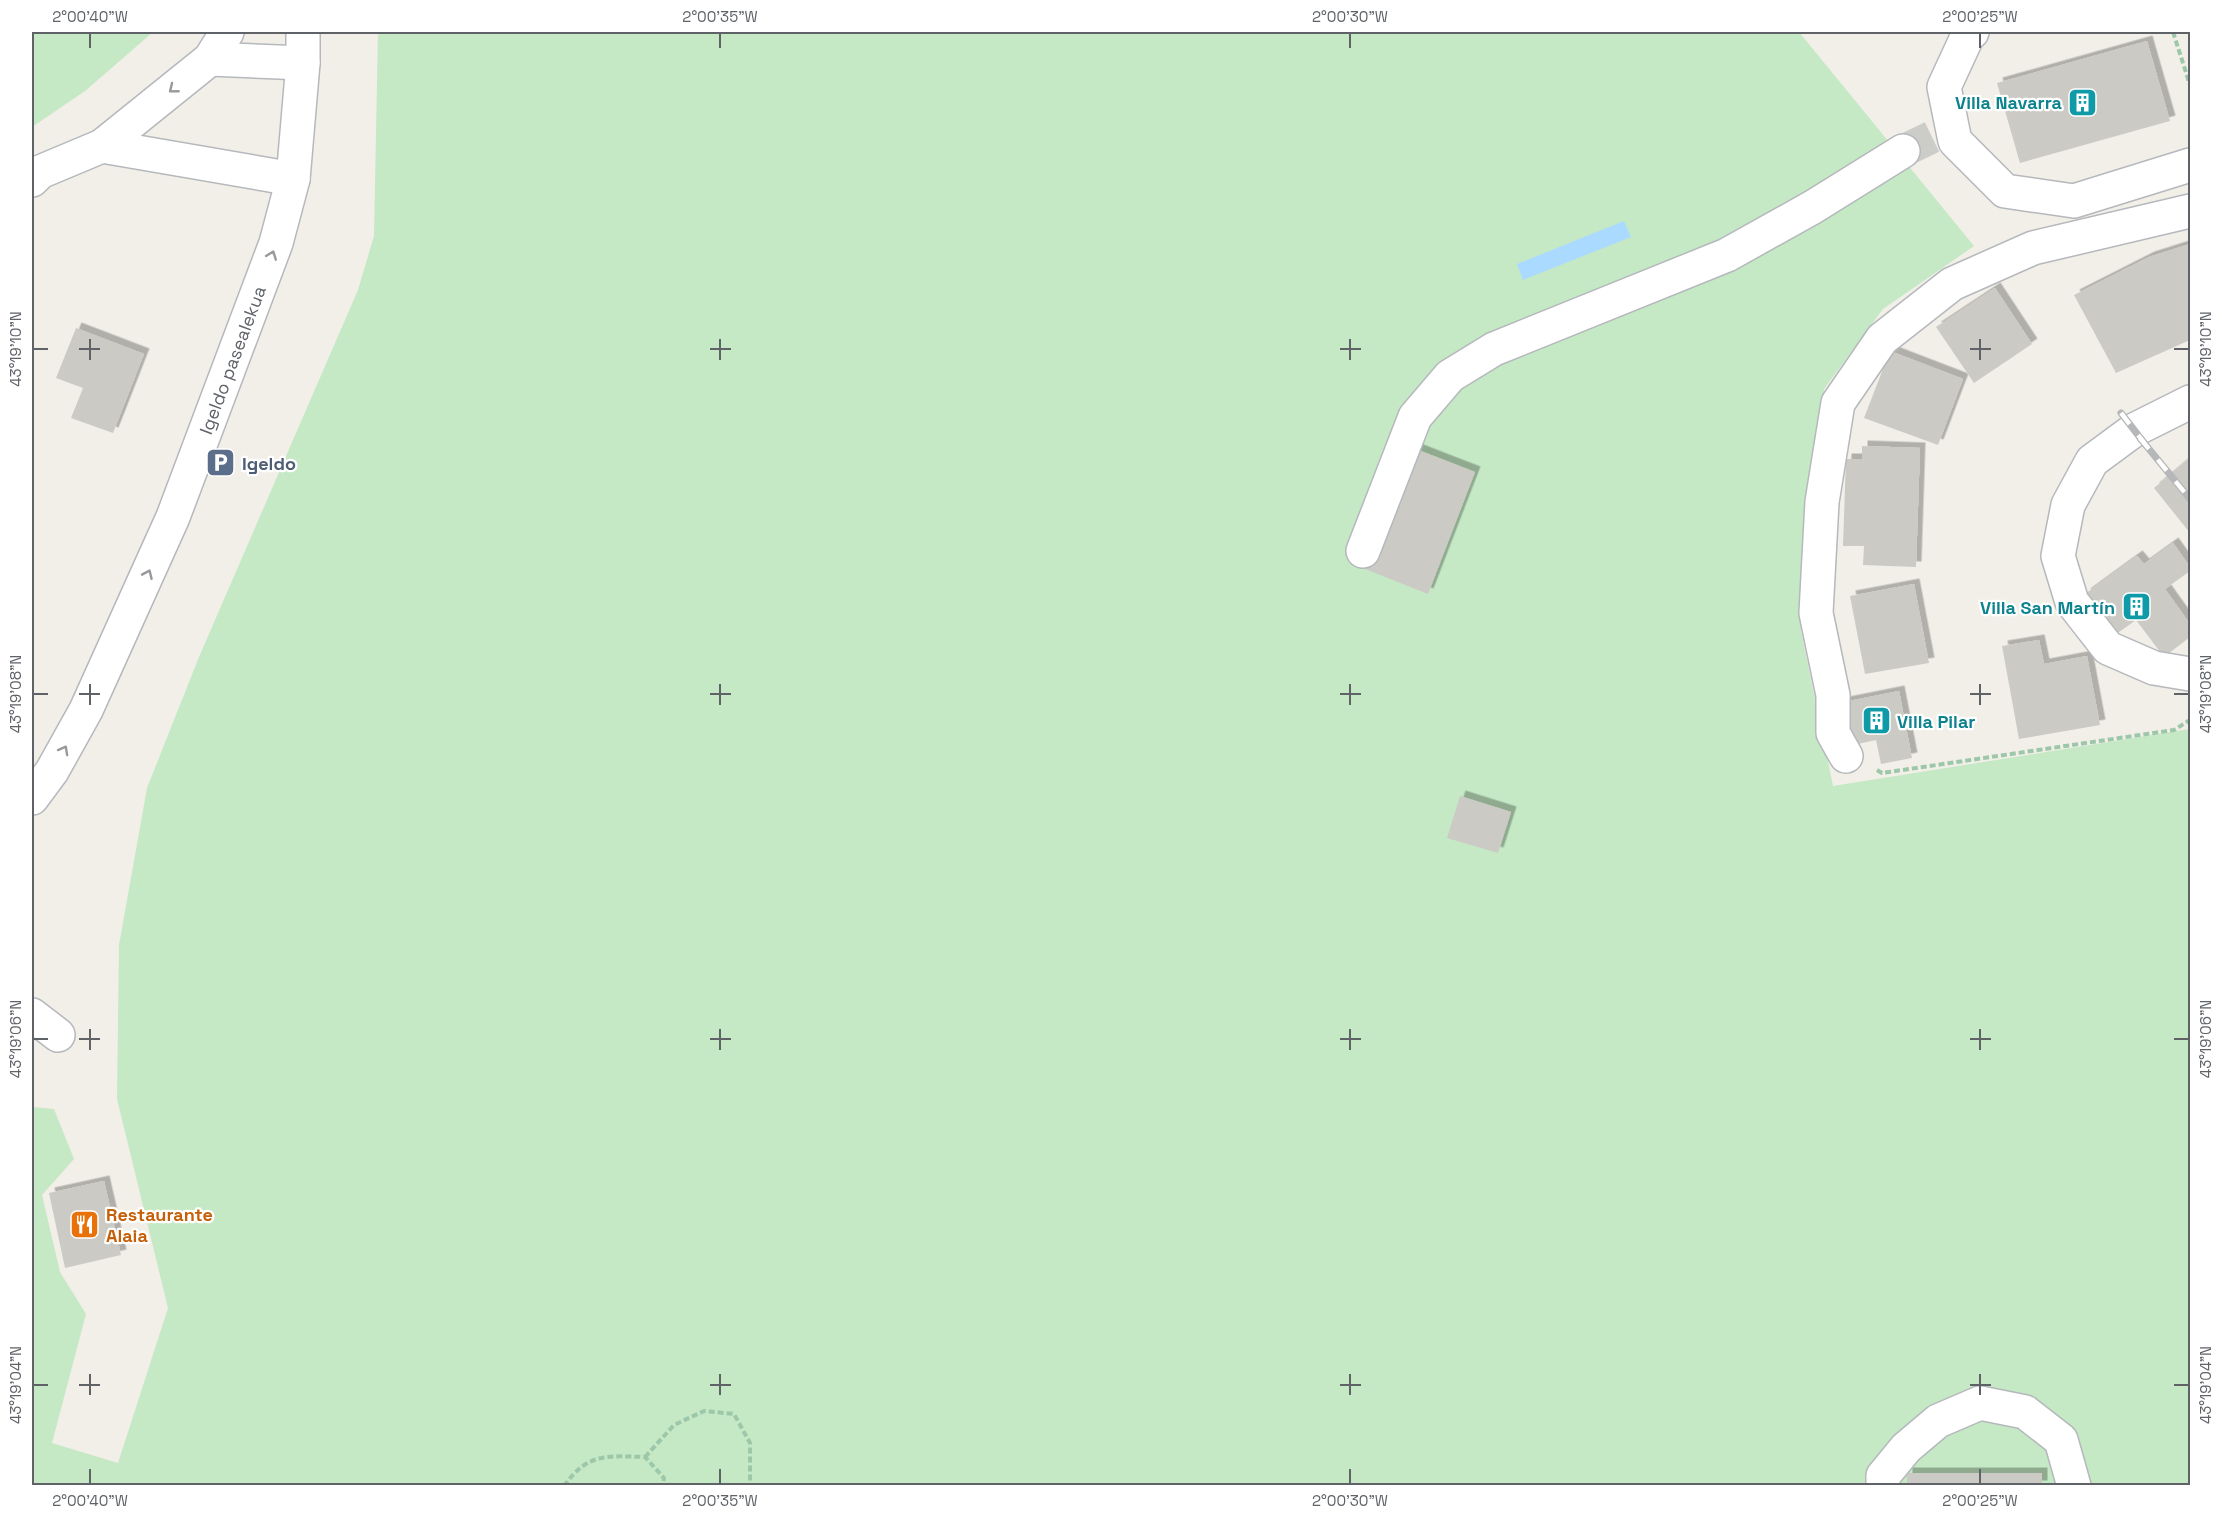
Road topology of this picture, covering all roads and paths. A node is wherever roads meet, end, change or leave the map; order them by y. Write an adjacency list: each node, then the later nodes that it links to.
1 (227, 32): 5 (street)
2 (1972, 32): 9 (street)
3 (2173, 32): 6 (path)
4 (303, 47): 5 (street); 10 (street, Igeldo pasealekua)
5 (210, 59): 7 (street, one-way to 7)
6 (2190, 85)
7 (102, 146): 10 (street); 11 (street)
8 (1903, 151): 14 (street)
9 (2190, 165)
10 (293, 178): 18 (street, Igeldo pasealekua, one-way to 10)
11 (32, 180)
12 (2190, 211): 17 (street)
13 (2190, 402): 15 (street)
14 (1363, 551)
15 (2190, 674)
16 (2190, 720): 17 (path)
17 (1846, 756)
18 (32, 798)
19 (32, 1015): 20 (street)
20 (58, 1035)
21 (645, 1456): 22 (path); 23 (path); 24 (path)
22 (564, 1485)
23 (663, 1485)
24 (750, 1485)
25 (1883, 1485): 26 (street)
26 (2074, 1485)

